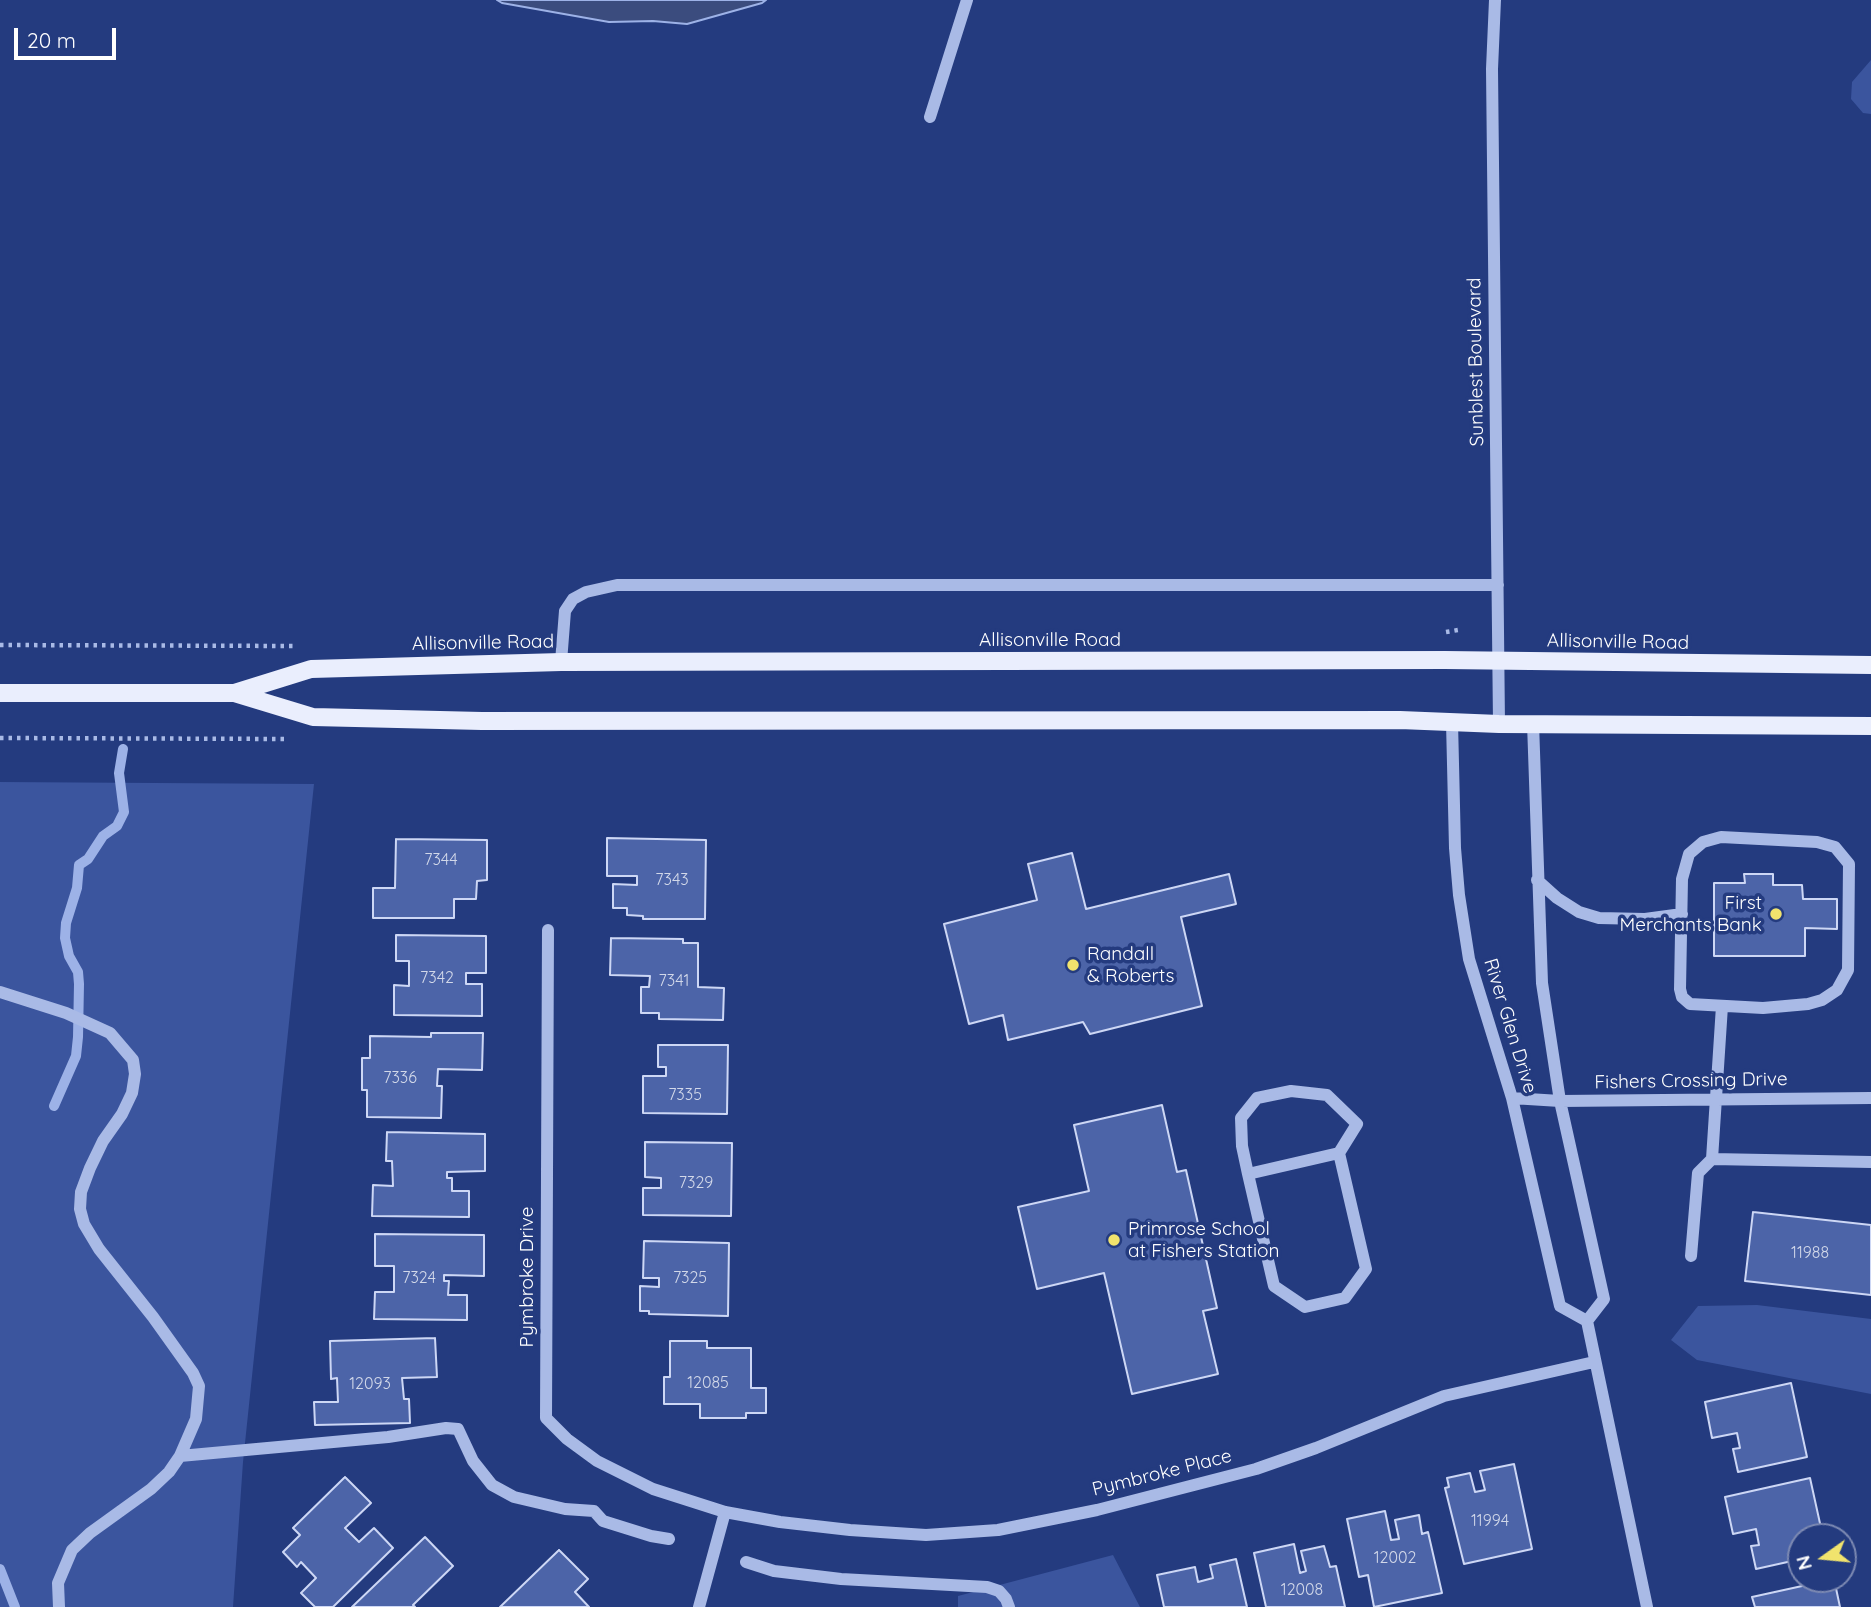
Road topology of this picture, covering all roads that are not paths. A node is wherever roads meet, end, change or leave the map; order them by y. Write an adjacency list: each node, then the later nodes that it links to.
1 (967, 0): 3 (street)
2 (1495, 0): 4 (street, Sunblest Boulevard)
3 (930, 117)
4 (1498, 585): 5 (street, Sunblest Boulevard); 6 (street)
5 (1500, 661): 6 (main road, Allisonville Road); 7 (main road, Allisonville Road); 12 (street, Sunblest Boulevard)
6 (561, 662): 9 (main road, Allisonville Road)
7 (1871, 665)
8 (0, 693): 9 (main road, Allisonville Road)
9 (234, 693): 10 (main road, Allisonville Road)
10 (1452, 722): 12 (main road, Allisonville Road); 19 (street, River Glen Drive)
11 (1533, 723): 12 (main road, Allisonville Road); 13 (main road, Allisonville Road); 14 (street, River Glen Drive)
12 (1499, 724)
13 (1871, 726)
14 (1537, 880): 15 (street); 22 (street, River Glen Drive)
15 (1682, 914): 18 (street); 18 (street)
16 (548, 930): 31 (street, Pymbroke Drive)
17 (0, 992): 30 (street)
18 (1722, 1006): 21 (street)
19 (1512, 1098): 22 (street, Fishers Crossing Drive); 28 (street, River Glen Drive)
20 (1871, 1098): 21 (street, Fishers Crossing Drive)
21 (1715, 1100): 22 (street, Fishers Crossing Drive); 24 (street)
22 (1560, 1101): 28 (street, River Glen Drive)
23 (1339, 1153): 26 (street); 26 (street); 26 (street)
24 (1712, 1159): 25 (street); 27 (street)
25 (1871, 1162)
26 (1248, 1174)
27 (1691, 1256)
28 (1587, 1321): 29 (street)
29 (1594, 1362): 31 (street, Pymbroke Place); 37 (street)
30 (180, 1456): 32 (street); 34 (street)
31 (725, 1512): 35 (street)
32 (669, 1539)
33 (746, 1563): 36 (street)
34 (59, 1607)
35 (699, 1607)
36 (1009, 1607)
37 (1647, 1607)

